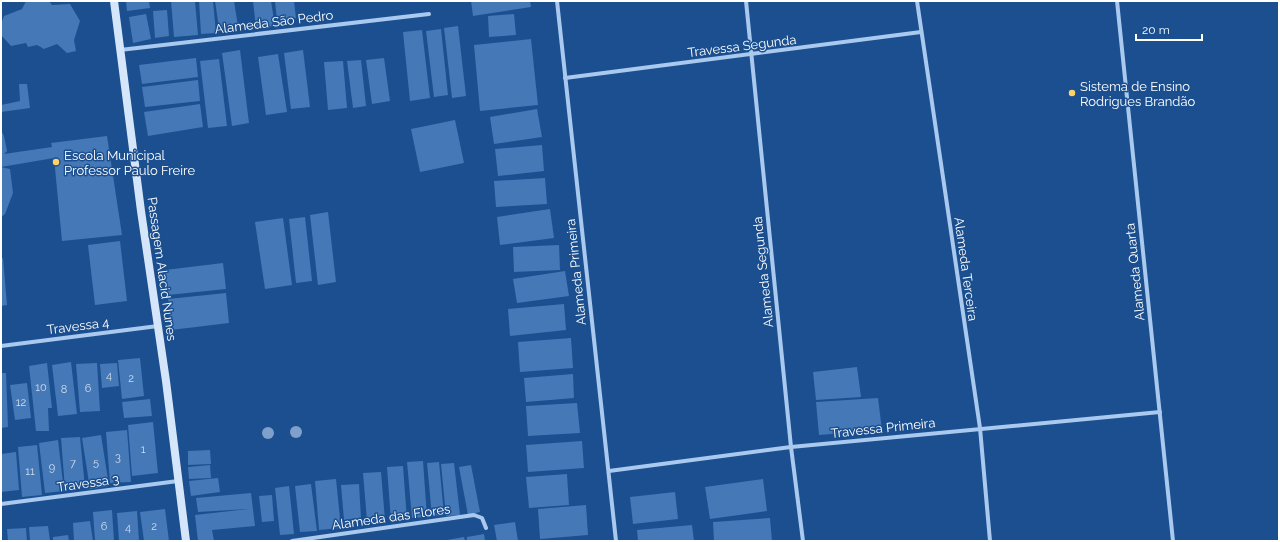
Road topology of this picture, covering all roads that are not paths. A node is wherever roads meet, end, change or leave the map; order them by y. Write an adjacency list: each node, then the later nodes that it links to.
1 (114, 1): 8 (street, Passagem Alacid Nunes)
2 (557, 1): 10 (street, Alameda Primeira)
3 (746, 1): 9 (street, Alameda Segunda)
4 (917, 1): 7 (street, Alameda Terceira)
5 (1117, 1): 13 (street, Alameda Quarta)
6 (429, 14): 8 (street, Alameda São Pedro)
7 (921, 32): 9 (street, Travessa Segunda); 14 (street, Alameda Terceira)
8 (120, 50): 11 (street, Passagem Alacid Nunes)
9 (752, 55): 10 (street, Travessa Segunda); 15 (street, Alameda Segunda)
10 (565, 78): 16 (street, Alameda Primeira)
11 (158, 326): 12 (street, Travessa 4); 17 (street, Passagem Alacid Nunes)
12 (1, 346)
13 (1160, 412): 14 (street, Travessa Primeira); 25 (street, Alameda Quarta)
14 (980, 428): 15 (street, Travessa Primeira); 24 (street, Alameda Terceira)
15 (791, 447): 16 (street, Travessa Primeira); 23 (street, Alameda Segunda)
16 (609, 471): 22 (street, Alameda Primeira)
17 (178, 481): 18 (street, Travessa 3); 20 (street, Passagem Alacid Nunes)
18 (1, 504)
19 (486, 528): 21 (street, Alameda das Flores)
20 (186, 541)
21 (292, 541)
22 (616, 541)
23 (803, 541)
24 (990, 541)
25 (1173, 541)

